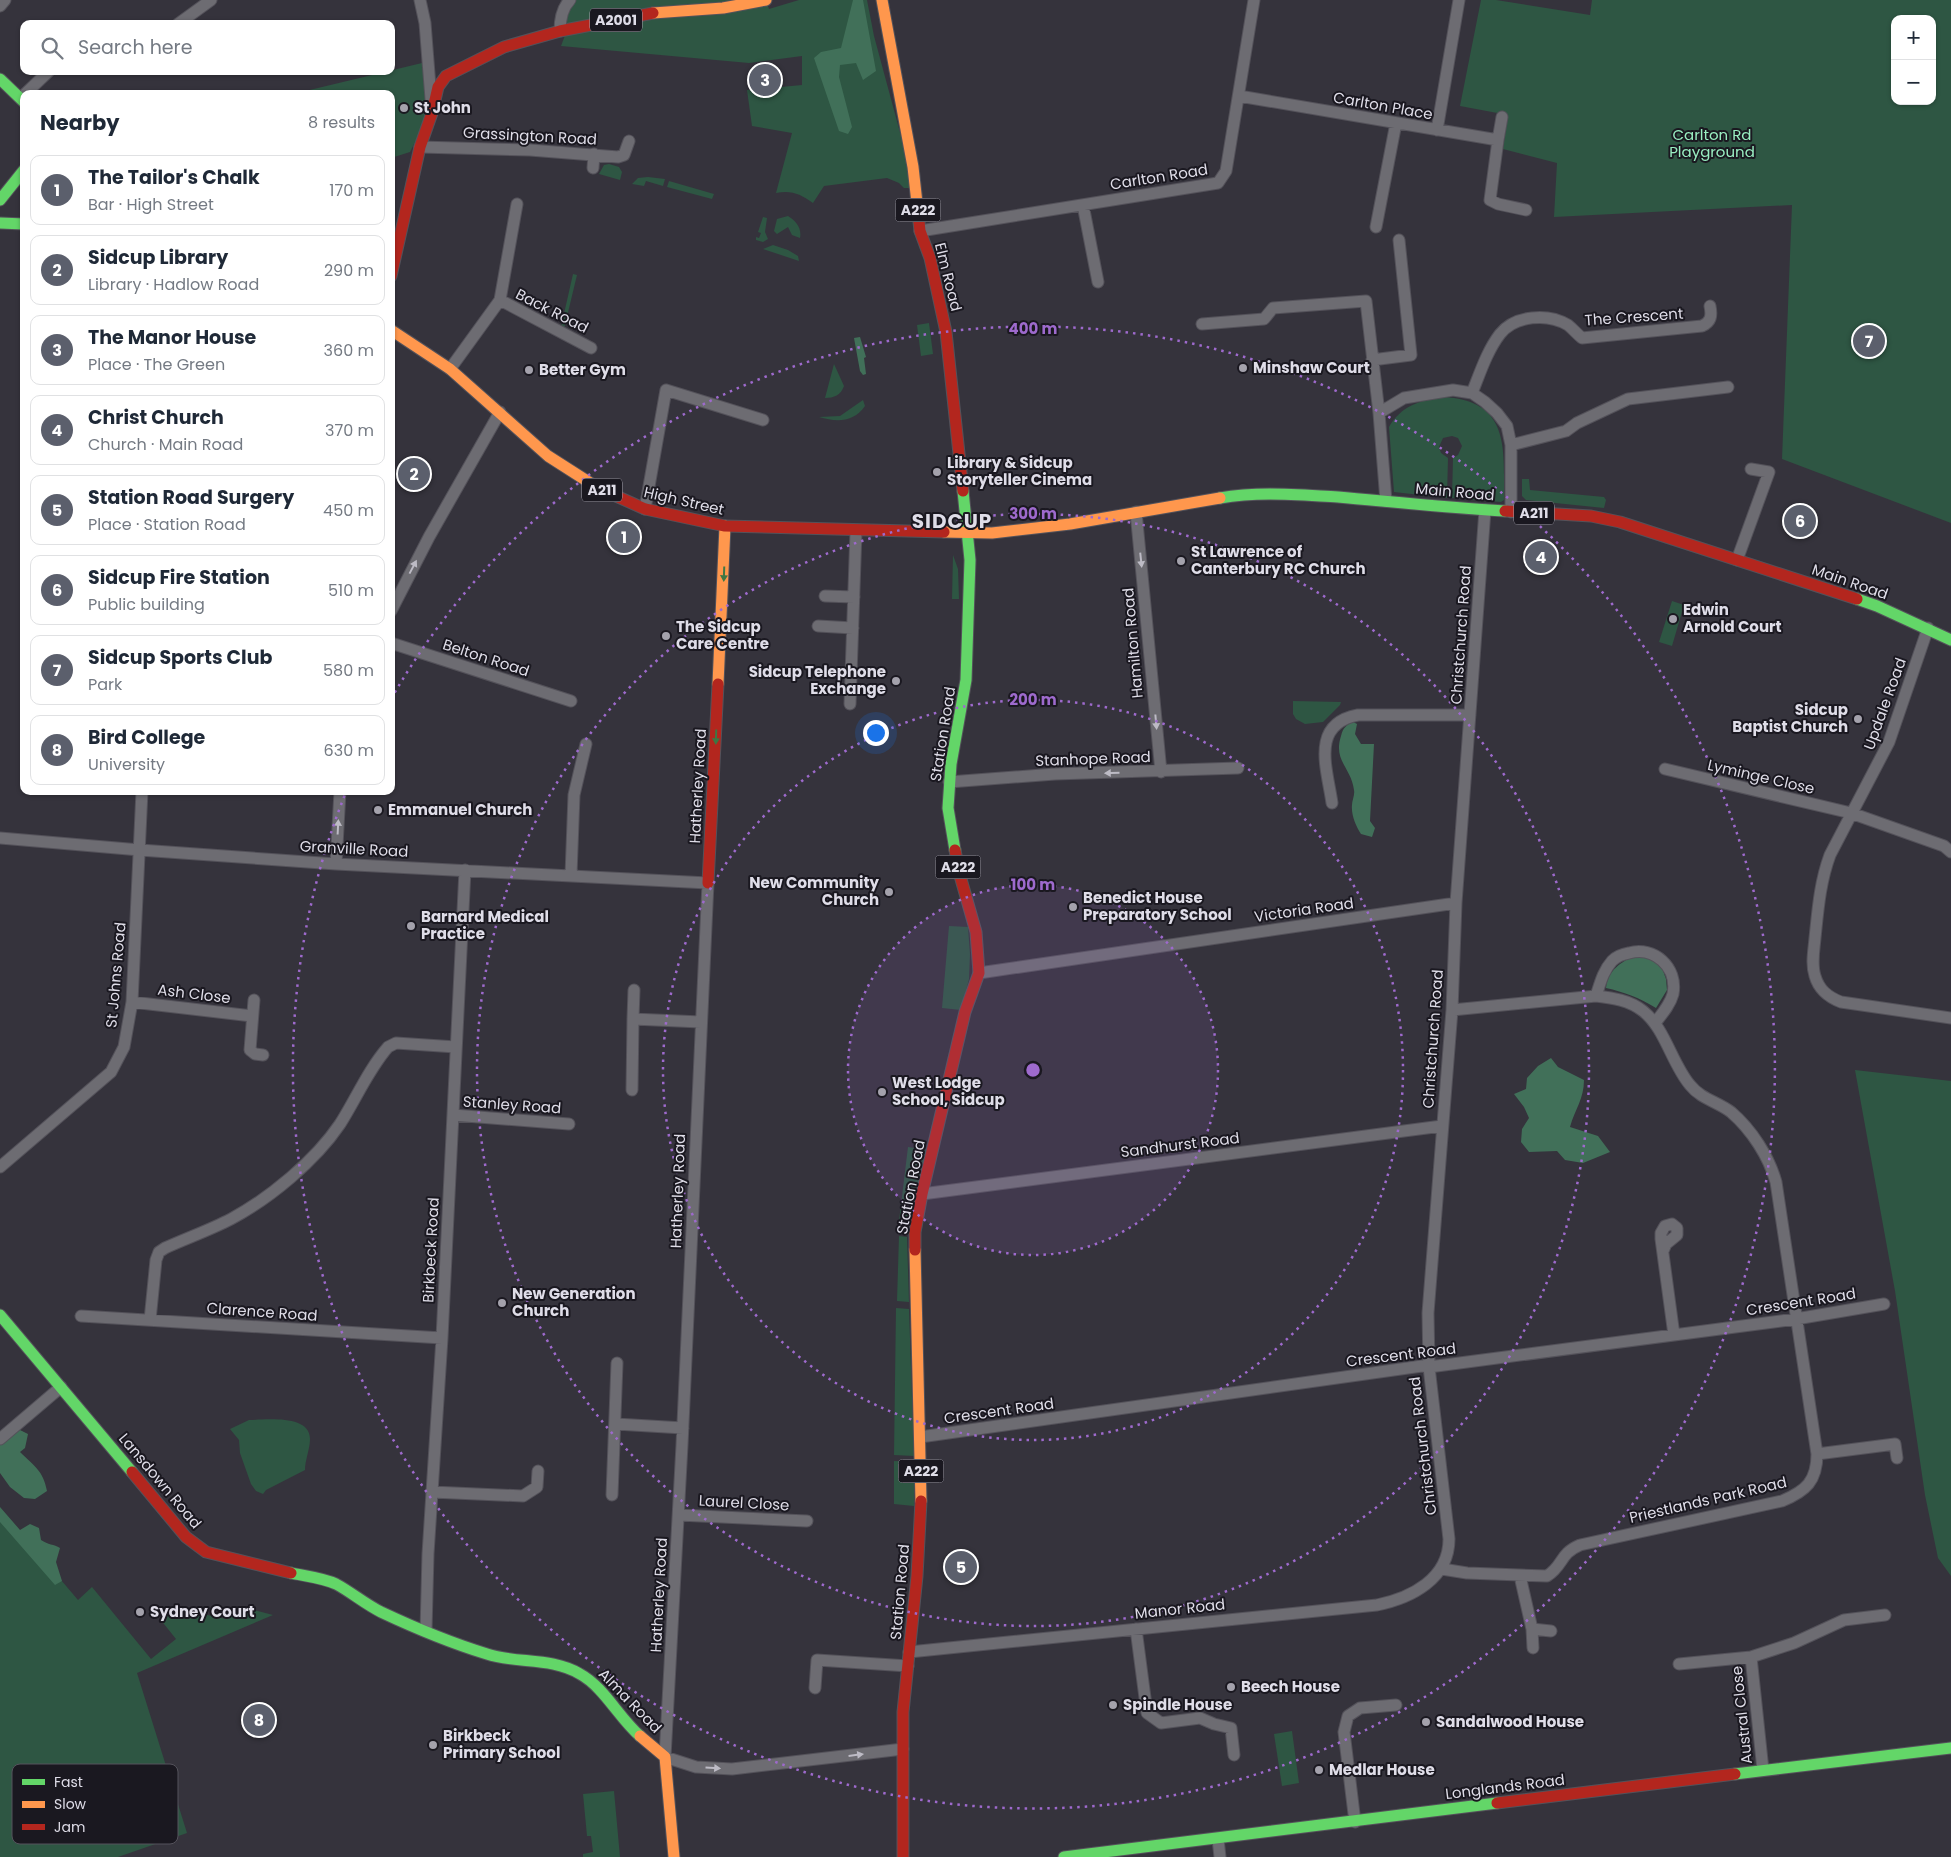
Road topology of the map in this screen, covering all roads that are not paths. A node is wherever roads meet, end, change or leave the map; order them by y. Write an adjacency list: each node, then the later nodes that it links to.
1 (5, 0): 9 (street)
2 (211, 0): 10 (street)
3 (420, 0): 17 (street)
4 (570, 0): 11 (street)
5 (766, 0): 11 (main road, A2001)
6 (882, 0): 34 (main road, Elm Road / A222)
7 (1254, 0): 16 (street, Carlton Road)
8 (1459, 0): 20 (street)
9 (0, 6)
10 (184, 20)
11 (560, 31): 17 (main road, A2001)
12 (45, 75): 14 (street)
13 (0, 79): 15 (main road)
14 (30, 90)
15 (20, 95)
16 (1239, 96): 19 (street, Carlton Place); 29 (street, Carlton Road)
17 (432, 113): 23 (main road, A2001)
18 (1502, 116): 21 (street)
19 (1396, 123): 20 (street, Carlton Place); 33 (street)
20 (1437, 130): 21 (street, Carlton Place)
21 (1498, 140): 30 (street)
22 (629, 142): 24 (street, Grassington Road)
23 (420, 147): 24 (street, Grassington Road); 36 (main road, A2001)
24 (594, 154): 25 (street)
25 (593, 168)
26 (20, 175): 27 (main road)
27 (0, 200)
28 (517, 204): 38 (street)
29 (1083, 205): 34 (street, Carlton Road); 37 (street)
30 (1526, 210)
31 (0, 223): 32 (main road)
32 (20, 224)
33 (1376, 228)
34 (920, 231): 59 (main road, Elm Road / A222)
35 (1399, 240): 43 (street)
36 (395, 258)
37 (1098, 282)
38 (500, 300): 42 (street, Back Road); 44 (street)
39 (1710, 306): 46 (street, The Crescent)
40 (1202, 324): 43 (street)
41 (395, 333): 44 (main road, High Street / A211)
42 (591, 348)
43 (1372, 360): 48 (street)
44 (450, 369): 47 (main road, High Street / A211)
45 (1728, 387): 50 (street)
46 (1472, 393): 48 (street); 50 (street)
47 (500, 412): 53 (main road, High Street / A211); 63 (street, one-way to 47)
48 (1379, 413): 52 (street)
49 (763, 420): 53 (street)
50 (1511, 444): 56 (street)
51 (1751, 469): 60 (street)
52 (1386, 501): 54 (main road, Main Road / A211); 55 (main road, Main Road / A211)
53 (645, 509): 57 (main road, High Street / A211)
54 (1485, 510): 56 (main road, Main Road / A211); 71 (street, Christchurch Road)
55 (1136, 512): 59 (main road, Main Road / A211); 75 (street, Hamilton Road, one-way to 75)
56 (1511, 512): 60 (main road, Main Road / A211)
57 (725, 526): 58 (main road, High Street / A211); 87 (main road, Hatherley Road, one-way to 87)
58 (856, 531): 59 (main road, High Street / A211); 62 (street)
59 (968, 533): 76 (main road, Station Road / A222)
60 (1737, 560): 66 (main road, Main Road / A211)
61 (825, 596): 62 (street)
62 (854, 597): 65 (street)
63 (395, 603)
64 (818, 626): 65 (street)
65 (853, 628): 70 (street)
66 (1928, 628): 67 (main road, Main Road / A211); 80 (street, Updale Road)
67 (1951, 640)
68 (395, 644): 69 (street, Belton Road)
69 (571, 701)
70 (850, 704)
71 (1470, 715): 79 (street); 88 (street, Christchurch Road)
72 (586, 744): 86 (street)
73 (1238, 768): 75 (street, Stanhope Road)
74 (1665, 769): 80 (street, Lyminge Close)
75 (1161, 772): 76 (street, Stanhope Road, one-way to 76)
76 (949, 782): 89 (main road, Station Road / A222)
77 (142, 795): 82 (street, St Johns Road)
78 (340, 795): 84 (street, one-way to 78)
79 (1332, 803)
80 (1851, 813): 83 (street, Lyminge Close); 96 (street, Updale Road)
81 (0, 838): 82 (street, Granville Road)
82 (140, 850): 84 (street, Granville Road); 93 (street, St Johns Road)
83 (1951, 852)
84 (336, 864): 85 (street, Granville Road)
85 (465, 870): 86 (street, Granville Road); 100 (street, Birkbeck Road)
86 (571, 875): 87 (street, Granville Road)
87 (708, 883): 98 (street, Hatherley Road)
88 (1456, 903): 89 (street, Victoria Road); 94 (street, Christchurch Road)
89 (979, 973): 107 (main road, Station Road / A222)
90 (634, 990): 97 (street)
91 (1596, 996): 94 (street, Priestlands Park Road); 99 (street, Priestlands Park Road); 99 (street)
92 (254, 1000): 95 (street)
93 (132, 1002): 95 (street, Ash Close); 106 (street, St Johns Road)
94 (1452, 1010): 105 (street, Christchurch Road)
95 (252, 1016): 101 (street)
96 (1951, 1018)
97 (633, 1019): 98 (street); 102 (street)
98 (701, 1022): 120 (street, Hatherley Road)
99 (1655, 1023): 112 (street, Priestlands Park Road)
100 (456, 1047): 103 (street, Birkbeck Road); 113 (street)
101 (263, 1055)
102 (632, 1090)
103 (453, 1115): 104 (street, Stanley Road); 115 (street, Birkbeck Road)
104 (569, 1124)
105 (1442, 1126): 107 (street, Sandhurst Road); 117 (street, Christchurch Road)
106 (0, 1168)
107 (922, 1194): 121 (main road, Station Road / A222)
108 (1663, 1251): 114 (street)
109 (1884, 1304): 112 (street, Crescent Road)
110 (0, 1315): 118 (main road, Lansdown Road)
111 (81, 1316): 113 (street, Clarence Road)
112 (1796, 1319): 114 (street, Crescent Road); 123 (street, Priestlands Park Road)
113 (150, 1320): 115 (street, Clarence Road)
114 (1674, 1335): 117 (street, Crescent Road)
115 (442, 1338): 126 (street, Birkbeck Road)
116 (617, 1363): 119 (street)
117 (1430, 1367): 121 (street, Crescent Road); 130 (street, Christchurch Road)
118 (61, 1387): 122 (street); 135 (main road, Lansdown Road)
119 (616, 1424): 120 (street); 127 (street)
120 (683, 1428): 128 (street, Hatherley Road)
121 (920, 1437): 138 (main road, Station Road / A222)
122 (0, 1439)
123 (1816, 1454): 124 (street); 131 (street, Priestlands Park Road)
124 (1897, 1458)
125 (538, 1471): 126 (street)
126 (432, 1492): 135 (street, Birkbeck Road)
127 (612, 1495)
128 (679, 1514): 129 (street, Laurel Close); 147 (street, Hatherley Road)
129 (807, 1521)
130 (1442, 1569): 131 (street, Priestlands Park Road); 133 (street, Manor Road)
131 (1520, 1576): 134 (street)
132 (1885, 1615): 139 (street, Austral Close)
133 (1136, 1629): 138 (street, Manor Road); 146 (street)
134 (1532, 1629): 136 (street); 137 (street)
135 (426, 1631): 147 (main road, Alma Road)
136 (1551, 1631)
137 (1533, 1648)
138 (909, 1652): 141 (main road, Station Road / A222)
139 (1751, 1657): 140 (street, Austral Close); 148 (street, Austral Close)
140 (1679, 1664)
141 (908, 1666): 142 (street); 145 (main road, Station Road / A222)
142 (815, 1688)
143 (1396, 1705): 149 (street)
144 (1951, 1748): 148 (main road, Longlands Road)
145 (903, 1749): 147 (street, Alma Road, one-way to 145); 152 (main road, Station Road / A222)
146 (1234, 1755)
147 (665, 1758): 151 (main road, Hatherley Road)
148 (1763, 1770): 149 (main road, Longlands Road)
149 (1355, 1822): 150 (main road, Longlands Road)
150 (1218, 1839): 153 (main road, Longlands Road); 154 (street)
151 (674, 1857)
152 (903, 1857)
153 (1064, 1857)
154 (1220, 1857)

